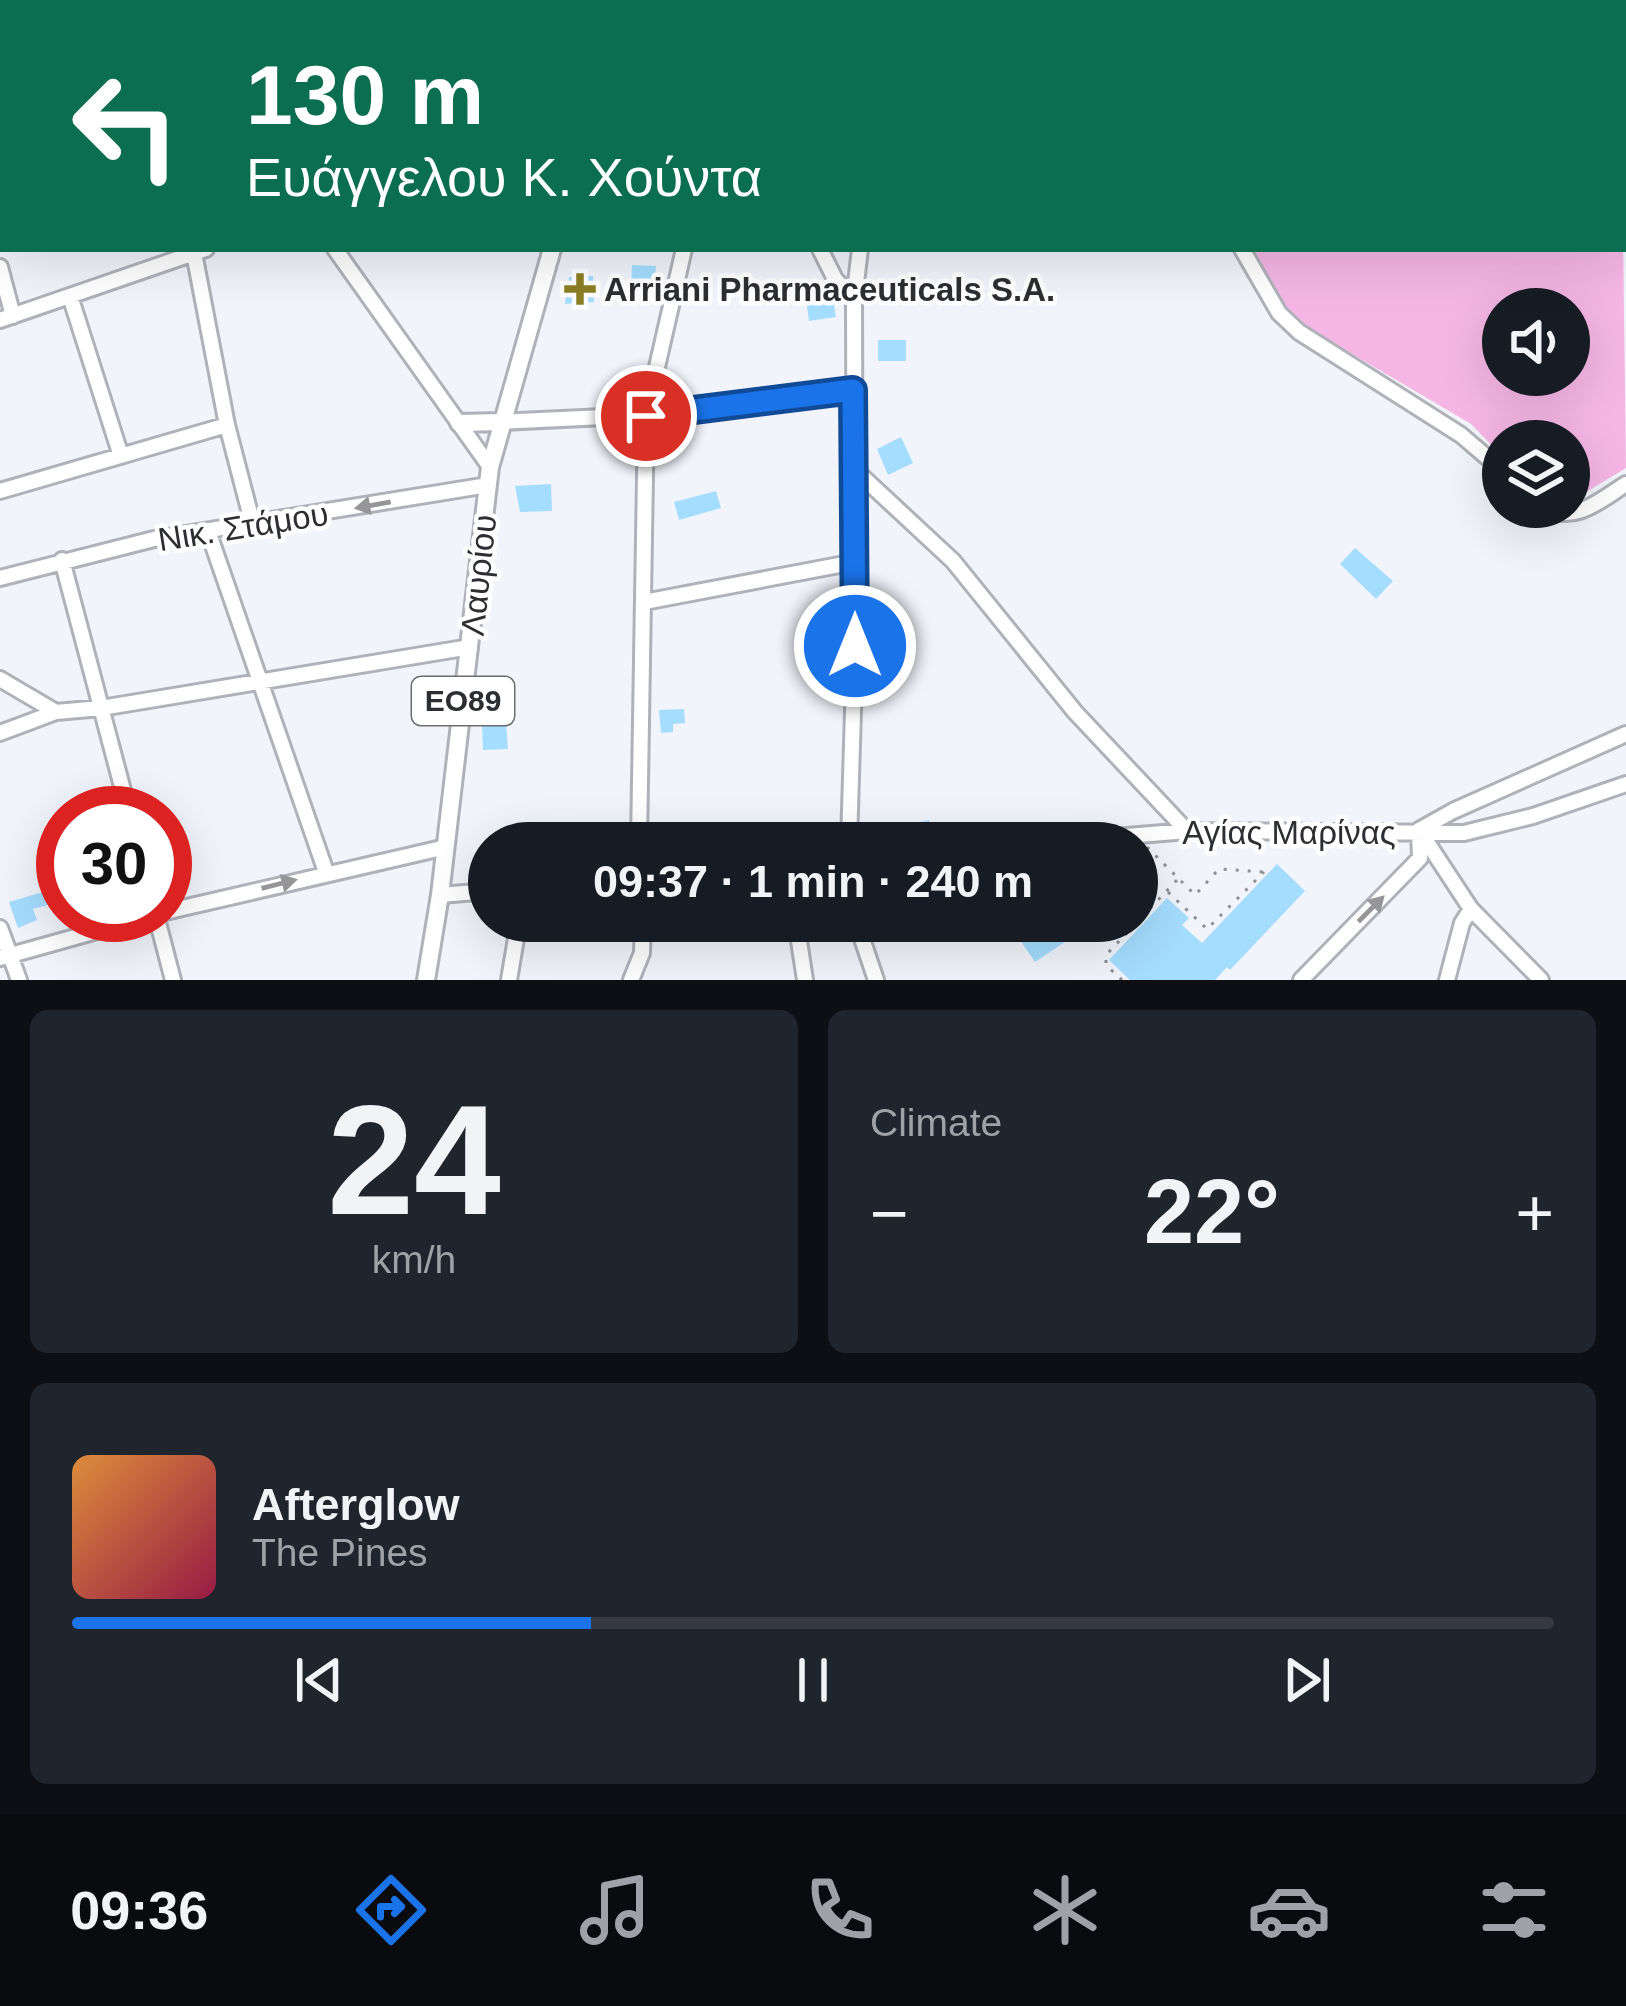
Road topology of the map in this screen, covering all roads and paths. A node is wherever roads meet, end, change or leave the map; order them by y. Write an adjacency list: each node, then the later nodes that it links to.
1 (192, 252): 9 (street); 15 (street)
2 (337, 252): 16 (street)
3 (551, 252): 14 (main road, Λαυρίου / ΕΟ89)
4 (683, 252): 13 (street)
5 (822, 252): 10 (street)
6 (860, 252): 10 (street)
7 (1244, 252): 17 (street)
8 (0, 266): 11 (street)
9 (70, 296): 11 (street); 18 (street)
10 (854, 300): 12 (street)
11 (6, 318)
12 (853, 390): 13 (street); 19 (street)
13 (646, 416): 14 (street); 29 (street)
14 (500, 422): 16 (main road); 20 (main road, Λαυρίου / ΕΟ89)
15 (227, 424): 18 (street); 24 (street)
16 (459, 424): 20 (street)
17 (1482, 453)
18 (121, 456): 22 (street)
19 (854, 469): 27 (street); 42 (street)
20 (489, 476): 24 (street, Νικ. Στάμου, one-way to 24); 30 (main road, Λαυρίου / ΕΟ89)
21 (1626, 484): 23 (street)
22 (0, 491)
23 (1590, 506)
24 (254, 525): 25 (street, Νικ. Στάμου)
25 (208, 531): 26 (street, Νικ. Στάμου); 32 (street)
26 (62, 560): 28 (street, Νικ. Στάμου); 33 (street)
27 (855, 562): 29 (street); 40 (street)
28 (0, 578)
29 (644, 602): 39 (street)
30 (470, 647): 32 (street); 44 (main road, Λαυρίου / ΕΟ89)
31 (0, 679): 34 (street)
32 (258, 681): 33 (street); 46 (street)
33 (101, 708): 34 (street); 38 (street)
34 (56, 712): 35 (street)
35 (0, 733)
36 (1626, 734): 41 (street)
37 (1626, 784): 41 (street, Αγίας Μαρίνας)
38 (122, 786)
39 (639, 822)
40 (850, 822)
41 (1419, 830): 42 (street, Αγίας Μαρίνας); 52 (street); 69 (street, Αγίας Μαρίνας, one-way to 41)
42 (1187, 831): 43 (street, Αγίας Μαρίνας)
43 (1158, 834)
44 (446, 847): 46 (street); 50 (main road, Λαυρίου / ΕΟ89)
45 (1158, 858): 47 (path)
46 (326, 872): 51 (street, one-way to 46)
47 (1178, 878): 48 (path); 48 (path)
48 (1167, 891): 68 (path)
49 (468, 893): 50 (street)
50 (440, 895): 63 (main road, Λαυρίου / ΕΟ89)
51 (192, 905)
52 (1471, 909): 70 (street); 71 (street)
53 (0, 928): 60 (street)
54 (59, 942): 60 (street)
55 (162, 942): 62 (street)
56 (515, 942): 64 (street)
57 (642, 942): 65 (street)
58 (799, 942): 66 (street)
59 (863, 942): 67 (street)
60 (5, 957): 61 (street)
61 (19, 980)
62 (173, 980)
63 (426, 980)
64 (508, 980)
65 (632, 980)
66 (805, 980)
67 (876, 980)
68 (1122, 980)
69 (1301, 980)
70 (1447, 980)
71 (1541, 980)

